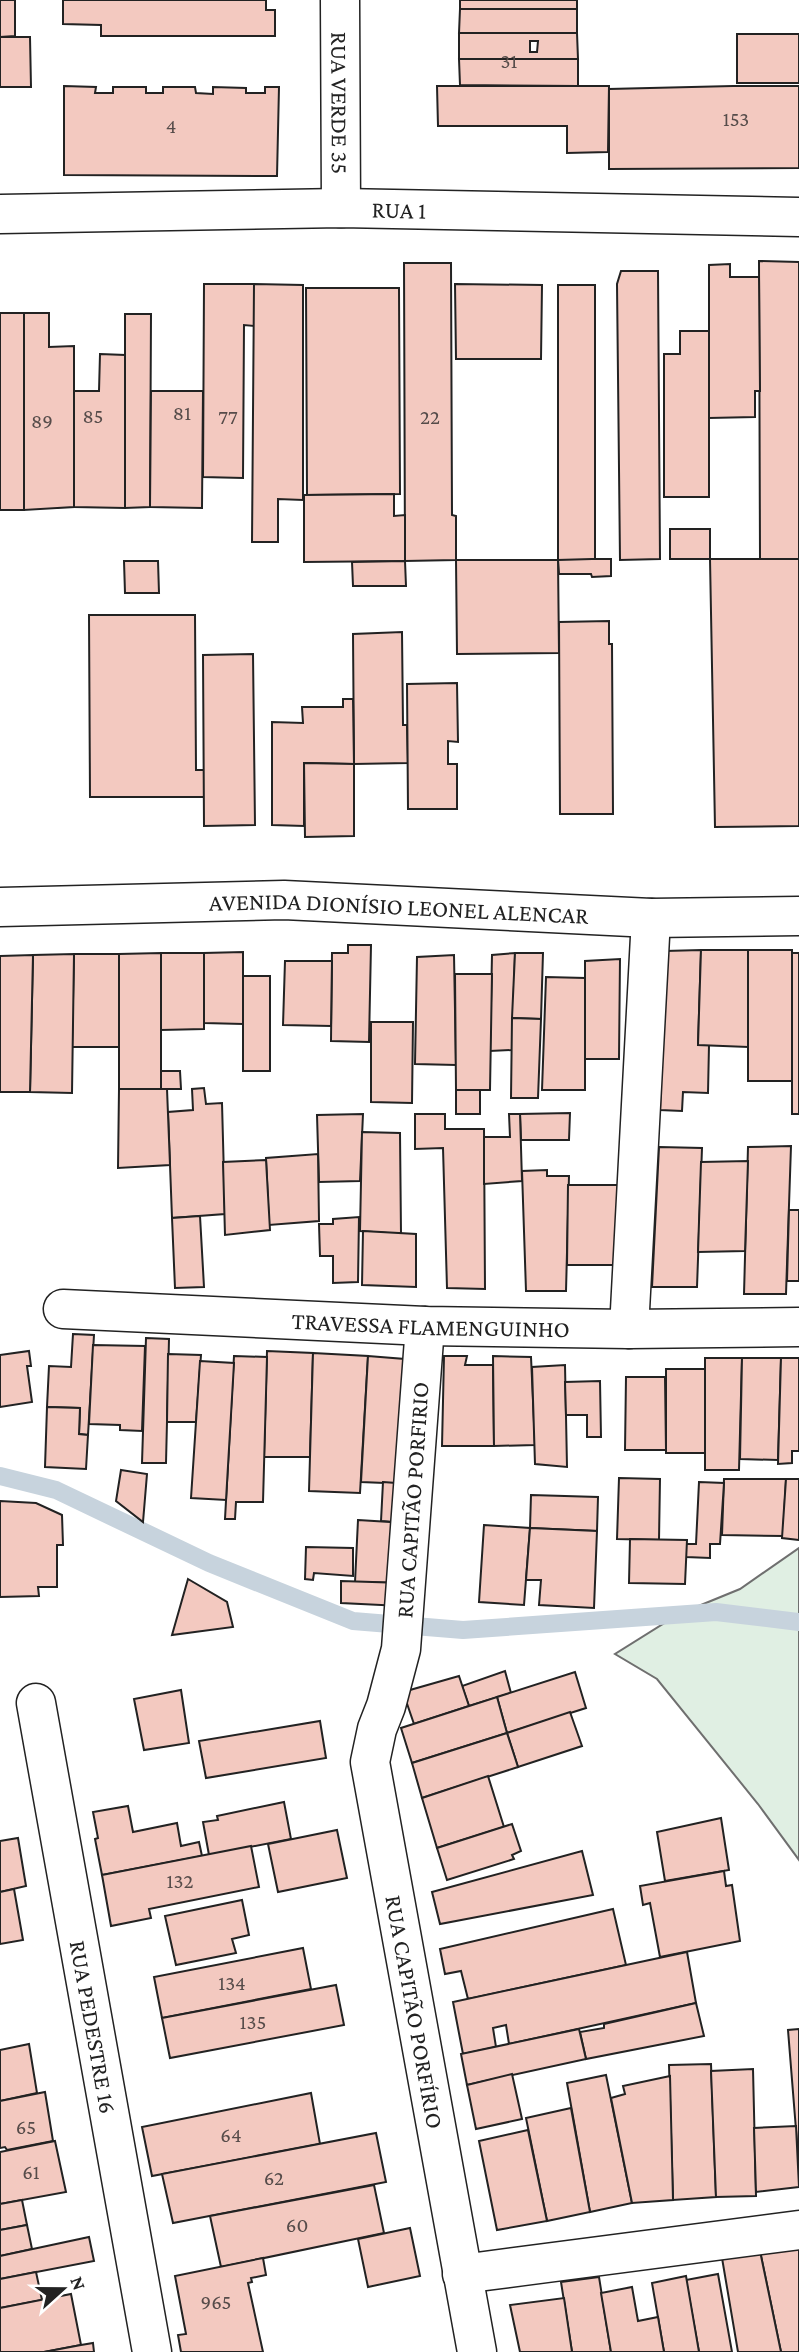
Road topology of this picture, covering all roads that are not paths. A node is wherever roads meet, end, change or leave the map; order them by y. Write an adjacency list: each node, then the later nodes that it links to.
1 (340, 0): 2 (street, RUA VERDE 35)
2 (341, 208): 3 (street, RUA 1); 4 (street, RUA 1)
3 (0, 214)
4 (799, 217)
5 (0, 907): 7 (street, AVENIDA DIONÍSIO LEONEL ALENCAR)
6 (799, 916): 7 (street, AVENIDA DIONÍSIO LEONEL ALENCAR)
7 (652, 918): 11 (street)
8 (63, 1309): 9 (street, TRAVESSA FLAMENGUINHO)
9 (425, 1326): 11 (street, TRAVESSA FLAMENGUINHO); 12 (street, RUA CAPITÃO PORFIRIO)
10 (799, 1327): 11 (street, TRAVESSA FLAMENGUINHO)
11 (629, 1329)
12 (395, 1673): 15 (street, RUA CAPITÃO PORFÍRIO)
13 (37, 1703): 16 (street, RUA PEDESTRE 16)
14 (799, 2230): 15 (street)
15 (462, 2274): 17 (street, RUA CAPITÃO PORFÍRIO)
16 (152, 2352)
17 (477, 2352)

